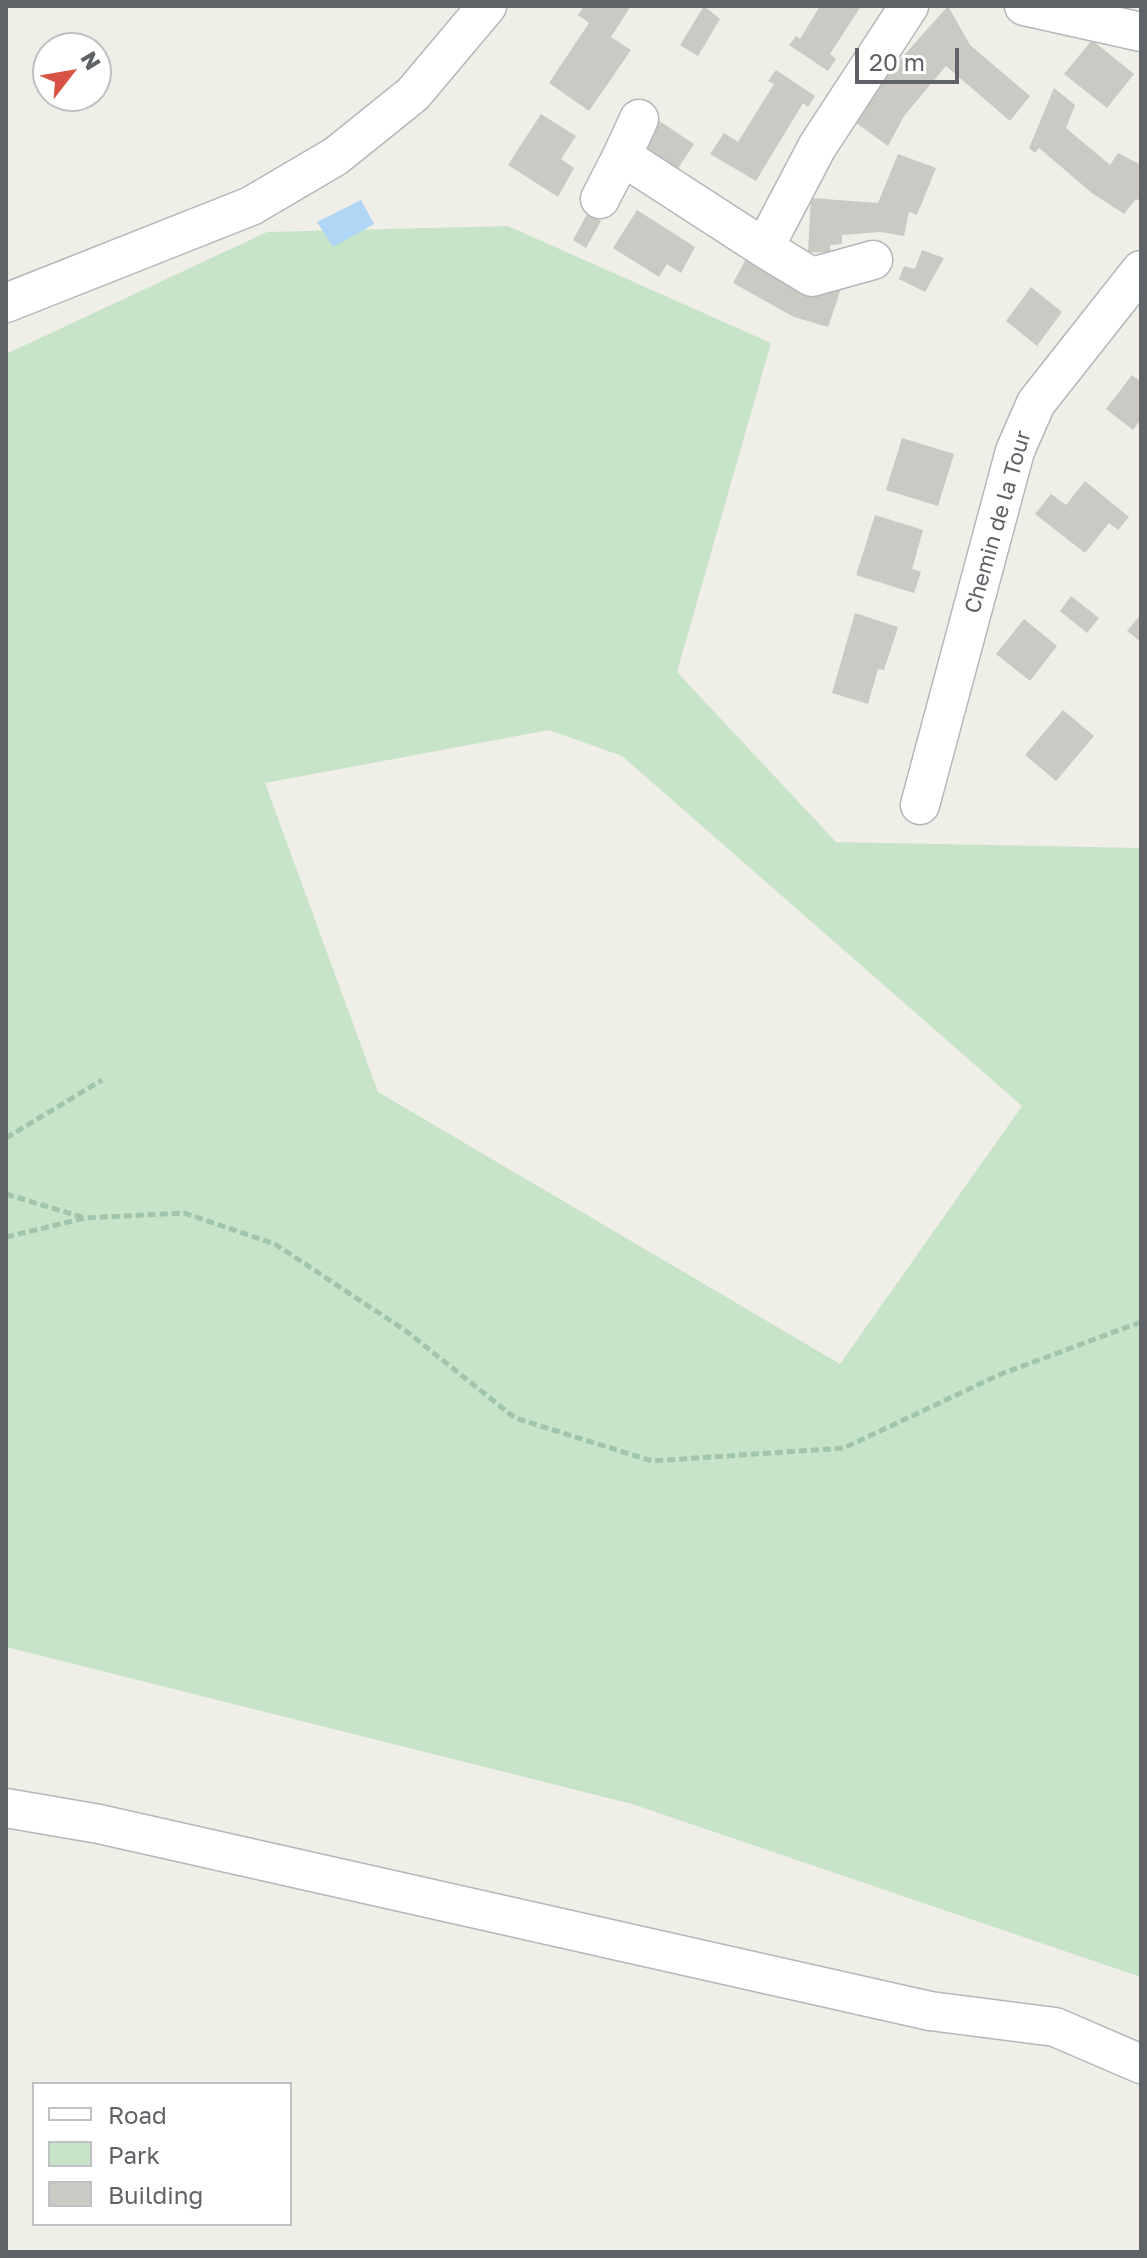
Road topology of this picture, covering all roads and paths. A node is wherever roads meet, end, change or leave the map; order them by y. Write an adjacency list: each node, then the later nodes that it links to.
1 (487, 6): 11 (street)
2 (909, 6): 8 (street)
3 (1024, 6): 4 (street)
4 (1141, 32)
5 (639, 119): 6 (street)
6 (622, 156): 7 (street); 8 (street)
7 (600, 199)
8 (764, 248): 9 (street)
9 (873, 260)
10 (1141, 270): 12 (street, Chemin de la Tour)
11 (6, 303)
12 (920, 805)
13 (102, 1080): 14 (path)
14 (6, 1138)
15 (6, 1194): 16 (path)
16 (85, 1218): 17 (path); 18 (path)
17 (6, 1237)
18 (1141, 1322)
19 (6, 1808): 20 (street)
20 (1141, 2064)

